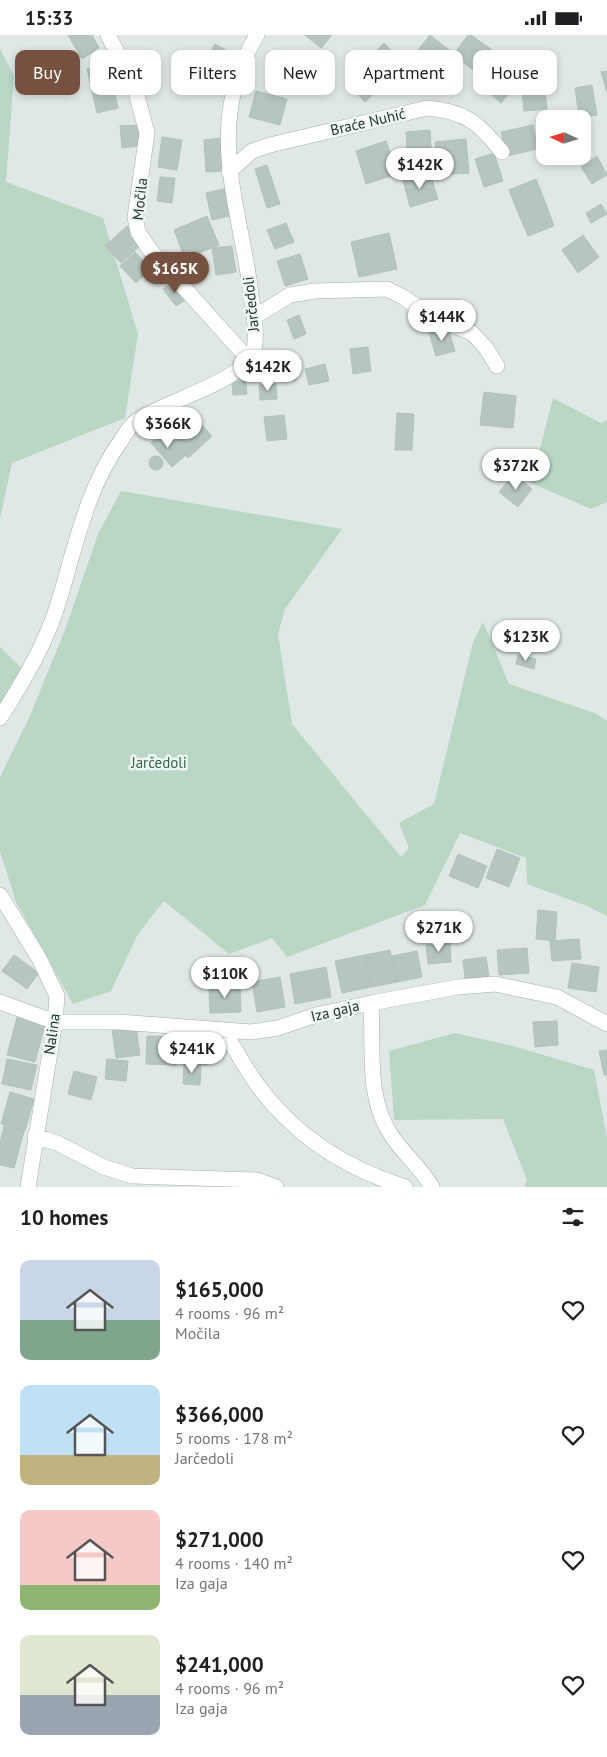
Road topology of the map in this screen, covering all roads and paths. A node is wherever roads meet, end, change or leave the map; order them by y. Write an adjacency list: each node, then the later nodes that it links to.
1 (108, 35): 6 (street, Močila)
2 (257, 35): 4 (street, Jarčedoli)
3 (502, 152): 4 (street, Braće Nuhić)
4 (229, 172): 5 (street, Jarčedoli)
5 (254, 317): 6 (street, Jarčedoli); 7 (street)
6 (249, 360): 8 (street)
7 (497, 366)
8 (0, 717)
9 (0, 895): 12 (street, Nalina)
10 (0, 1002): 12 (street)
11 (371, 1003): 13 (street, Iza gaja); 14 (street, Iza gaja); 19 (street)
12 (55, 1023): 14 (street, Iza gaja); 15 (street, Nalina)
13 (607, 1024)
14 (223, 1030): 18 (street)
15 (35, 1136): 16 (street, Nalina); 17 (street)
16 (28, 1187)
17 (276, 1187)
18 (405, 1187)
19 (432, 1187)

